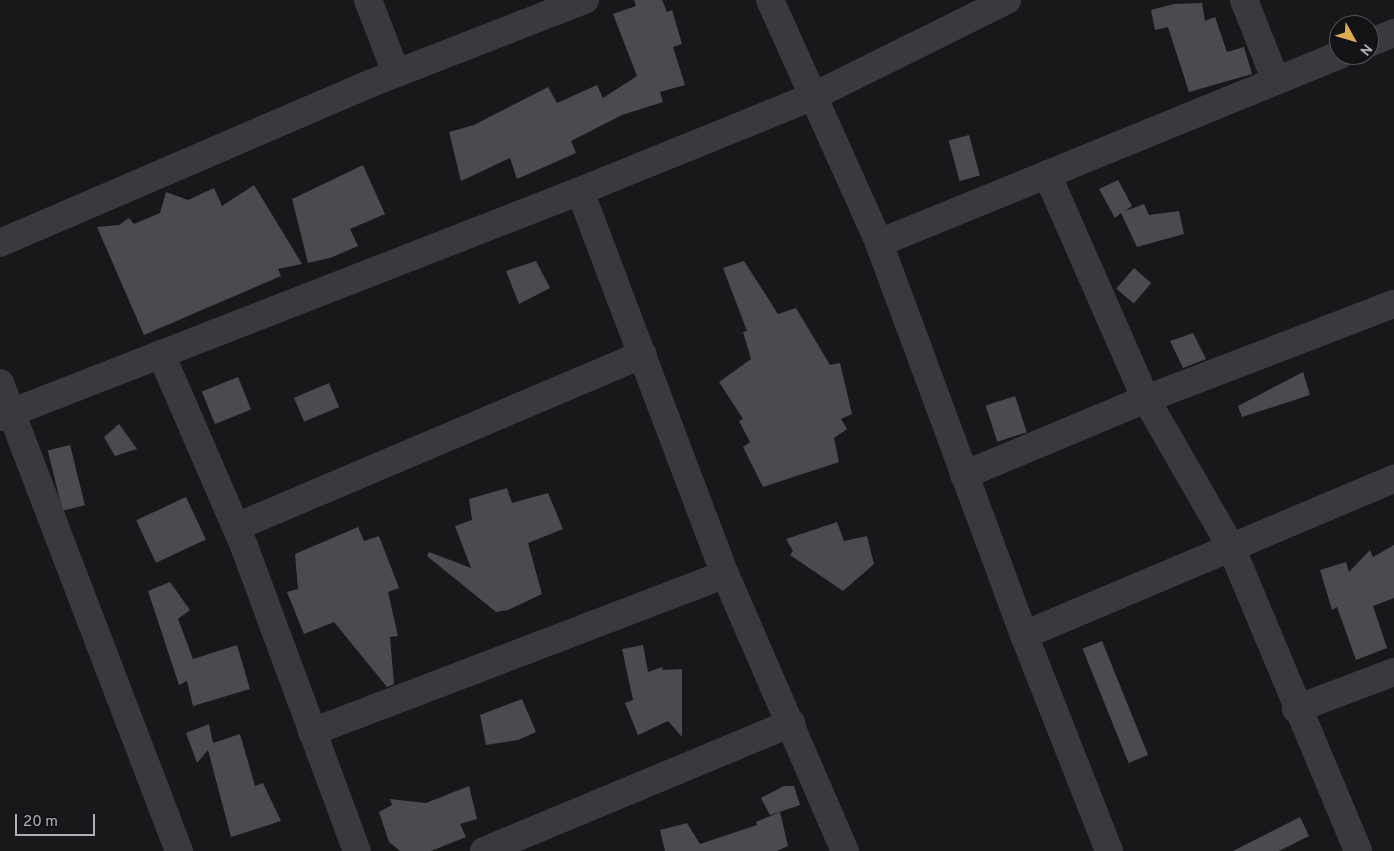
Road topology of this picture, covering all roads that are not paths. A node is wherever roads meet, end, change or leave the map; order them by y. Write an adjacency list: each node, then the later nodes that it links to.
1 (368, 0): 10 (street)
2 (584, 0): 6 (street)
3 (770, 0): 12 (street)
4 (1007, 0): 12 (street)
5 (1244, 0): 11 (street)
6 (542, 8): 10 (street)
7 (1394, 33): 8 (street)
8 (1379, 39)
9 (1329, 59): 11 (street)
10 (396, 73): 16 (street)
11 (1276, 81): 13 (street)
12 (812, 98): 14 (street); 15 (street)
13 (1047, 174): 15 (street); 21 (street)
14 (580, 191): 18 (street); 19 (street)
15 (879, 243): 23 (street)
16 (0, 244)
17 (1394, 304): 21 (street)
18 (160, 354): 22 (street); 25 (street)
19 (643, 354): 25 (street); 27 (street)
20 (0, 383): 22 (street)
21 (1146, 399): 23 (street); 26 (street)
22 (6, 414): 33 (street)
23 (964, 475): 28 (street)
24 (1394, 479): 26 (street)
25 (236, 527): 32 (street)
26 (1230, 546): 28 (street); 30 (street)
27 (725, 574): 31 (street); 32 (street)
28 (1024, 635): 37 (street)
29 (1394, 672): 30 (street)
30 (1296, 709): 38 (street)
31 (791, 723): 35 (street); 36 (street)
32 (312, 732): 34 (street)
33 (179, 851)
34 (357, 851)
35 (484, 851)
36 (844, 851)
37 (1109, 851)
38 (1358, 851)

